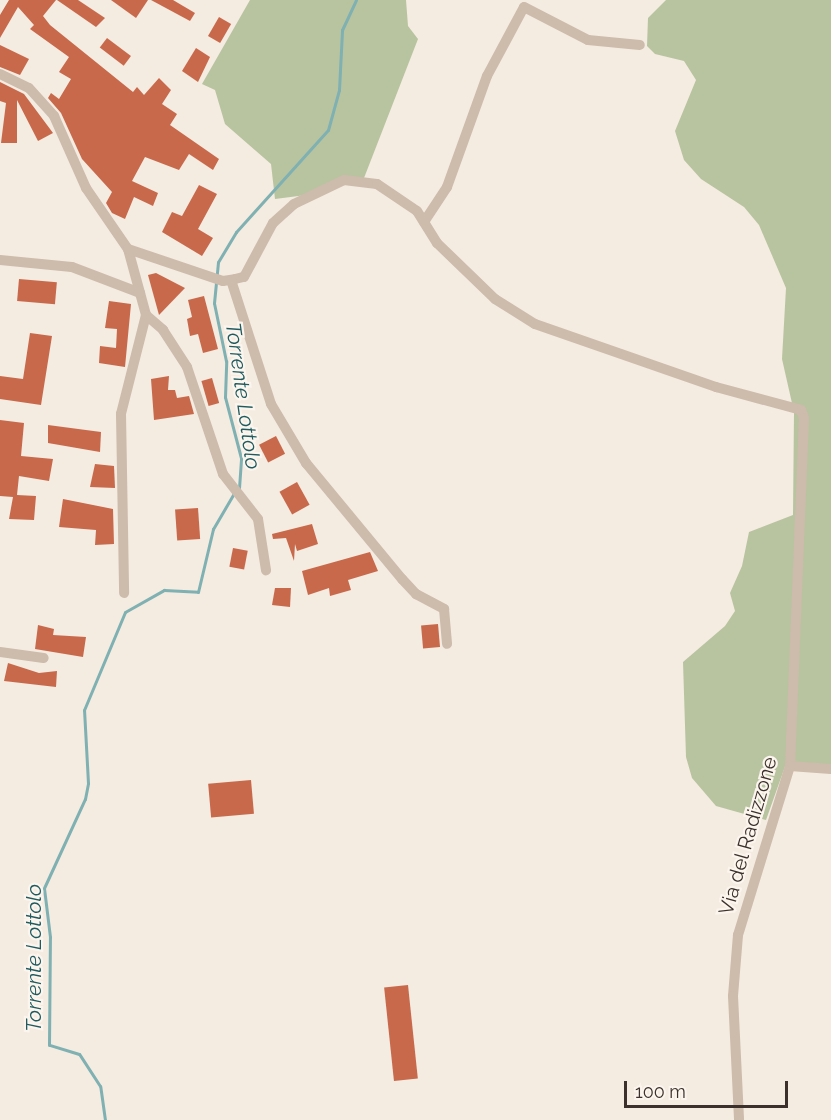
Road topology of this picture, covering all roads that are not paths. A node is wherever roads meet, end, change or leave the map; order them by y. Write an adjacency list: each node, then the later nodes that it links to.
1 (640, 45): 3 (street)
2 (0, 74): 4 (street)
3 (424, 222): 6 (street); 14 (street, Via del Radizzone)
4 (128, 249): 6 (street); 7 (street)
5 (0, 260): 7 (street)
6 (227, 280): 11 (street)
7 (140, 293): 8 (street)
8 (146, 315): 9 (street); 10 (street)
9 (266, 570)
10 (124, 593)
11 (447, 644)
12 (0, 652): 13 (street)
13 (44, 658)
14 (790, 766): 15 (street); 16 (street, Via del Radizzone)
15 (831, 769)
16 (739, 1120)

